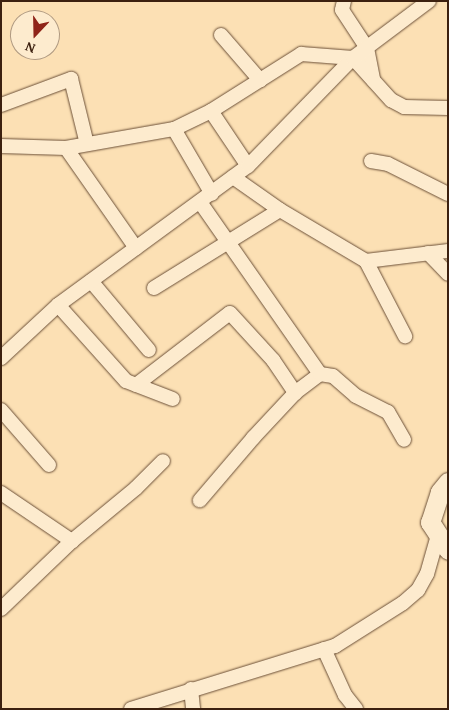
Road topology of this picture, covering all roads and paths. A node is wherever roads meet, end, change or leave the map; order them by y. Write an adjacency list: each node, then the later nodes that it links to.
1 (344, 1): 4 (street)
2 (429, 1): 4 (street)
3 (221, 35): 6 (street)
4 (367, 48): 5 (street); 7 (street)
5 (353, 58): 6 (street); 7 (street); 16 (street)
6 (260, 80): 10 (street)
7 (373, 80): 9 (street)
8 (1, 105): 12 (street)
9 (448, 108)
10 (211, 111): 11 (street); 16 (street)
11 (174, 129): 12 (street); 18 (street)
12 (87, 144): 14 (street)
13 (1, 146): 14 (street)
14 (66, 148): 23 (street)
15 (370, 161): 19 (street)
16 (248, 166): 17 (street)
17 (234, 177): 18 (street); 21 (street)
18 (212, 194): 20 (street)
19 (448, 194)
20 (200, 202): 22 (street); 23 (street)
21 (280, 210): 22 (street); 26 (street)
22 (229, 244): 29 (street); 34 (street)
23 (136, 248): 28 (street)
24 (448, 251): 25 (street)
25 (428, 253): 26 (street); 27 (street)
26 (366, 261): 31 (street)
27 (448, 274)
28 (91, 281): 30 (street); 32 (street)
29 (154, 288)
30 (58, 305): 33 (street); 35 (street)
31 (405, 336)
32 (149, 350)
33 (1, 358)
34 (320, 374): 36 (street); 39 (street)
35 (136, 385): 36 (street); 37 (street)
36 (295, 393): 44 (street)
37 (173, 399)
38 (1, 410): 41 (street)
39 (404, 440)
40 (163, 461): 45 (street)
41 (49, 465)
42 (448, 482): 46 (street)
43 (4, 500): 45 (street)
44 (200, 500)
45 (72, 542): 47 (street)
46 (443, 542): 48 (street)
47 (1, 609)
48 (324, 649): 49 (street); 52 (street)
49 (191, 689): 50 (street); 51 (street)
50 (131, 709)
51 (193, 709)
52 (356, 709)

